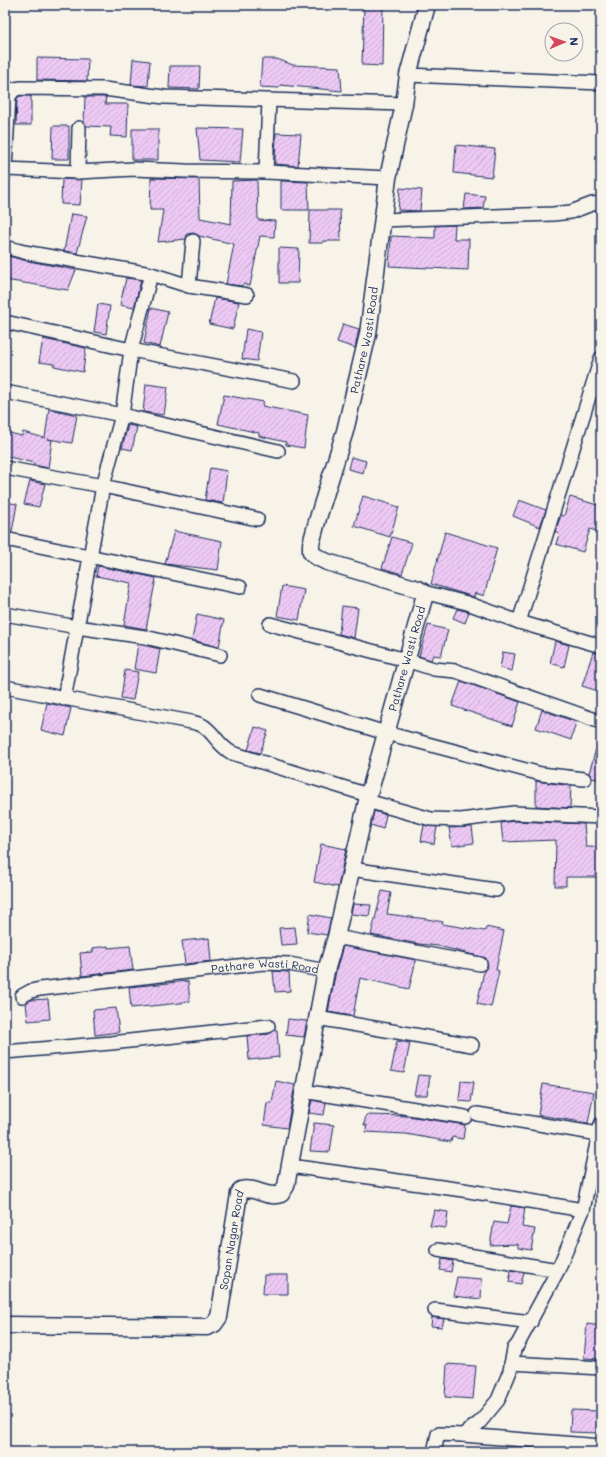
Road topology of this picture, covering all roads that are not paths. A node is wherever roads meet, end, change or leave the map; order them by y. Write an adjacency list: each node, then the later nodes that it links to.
1 (426, 5): 2 (street, Pathare Wasti Road)
2 (408, 75): 3 (street); 5 (street, Pathare Wasti Road)
3 (601, 83)
4 (269, 100): 5 (street); 7 (street); 10 (street)
5 (404, 104): 11 (street, Pathare Wasti Road)
6 (79, 128): 9 (street)
7 (6, 137): 8 (street)
8 (5, 169): 9 (street)
9 (78, 172): 10 (street)
10 (266, 172): 11 (street)
11 (388, 178): 13 (street, Pathare Wasti Road)
12 (601, 203): 13 (street)
13 (382, 220): 32 (street, Pathare Wasti Road)
14 (193, 241): 17 (street)
15 (5, 247): 16 (street)
16 (151, 274): 17 (street); 20 (street)
17 (189, 286): 18 (street)
18 (248, 295)
19 (5, 322): 20 (street)
20 (131, 350): 22 (street); 24 (street)
21 (601, 358): 34 (street)
22 (294, 381)
23 (5, 392): 24 (street)
24 (122, 415): 25 (street); 27 (street)
25 (278, 451)
26 (5, 468): 27 (street)
27 (102, 486): 28 (street); 30 (street)
28 (257, 519)
29 (5, 539): 30 (street)
30 (90, 557): 31 (street); 36 (street)
31 (240, 587)
32 (422, 592): 34 (street); 39 (street, Pathare Wasti Road)
33 (5, 614): 36 (street)
34 (519, 622): 37 (street)
35 (270, 624): 39 (street)
36 (77, 627): 38 (street); 42 (street)
37 (601, 646)
38 (220, 655)
39 (406, 660): 43 (street); 44 (street, Pathare Wasti Road)
40 (5, 687): 42 (street)
41 (260, 695): 44 (street)
42 (64, 699): 46 (street)
43 (601, 722)
44 (386, 733): 45 (street); 46 (street, Pathare Wasti Road)
45 (584, 779)
46 (368, 798): 47 (street); 48 (street, Pathare Wasti Road)
47 (601, 817)
48 (351, 869): 49 (street); 50 (street, Pathare Wasti Road)
49 (496, 890)
50 (336, 937): 51 (street); 52 (street, Pathare Wasti Road)
51 (480, 964)
52 (326, 971): 53 (street, Pathare Wasti Road); 54 (street, Sopan Nagar Road)
53 (22, 996)
54 (317, 1018): 56 (street); 58 (street, Sopan Nagar Road)
55 (268, 1026): 57 (street)
56 (472, 1045)
57 (5, 1052)
58 (304, 1091): 59 (street); 60 (street, Sopan Nagar Road)
59 (600, 1129): 61 (street)
60 (290, 1166): 61 (street); 66 (street, Sopan Nagar Road)
61 (583, 1210): 63 (street)
62 (438, 1250): 63 (street)
63 (558, 1270): 65 (street)
64 (435, 1310): 65 (street)
65 (531, 1322): 67 (street)
66 (5, 1325)
67 (511, 1363): 68 (street); 69 (street)
68 (601, 1368)
69 (463, 1435): 70 (street); 71 (street)
70 (601, 1446)
71 (434, 1452)

